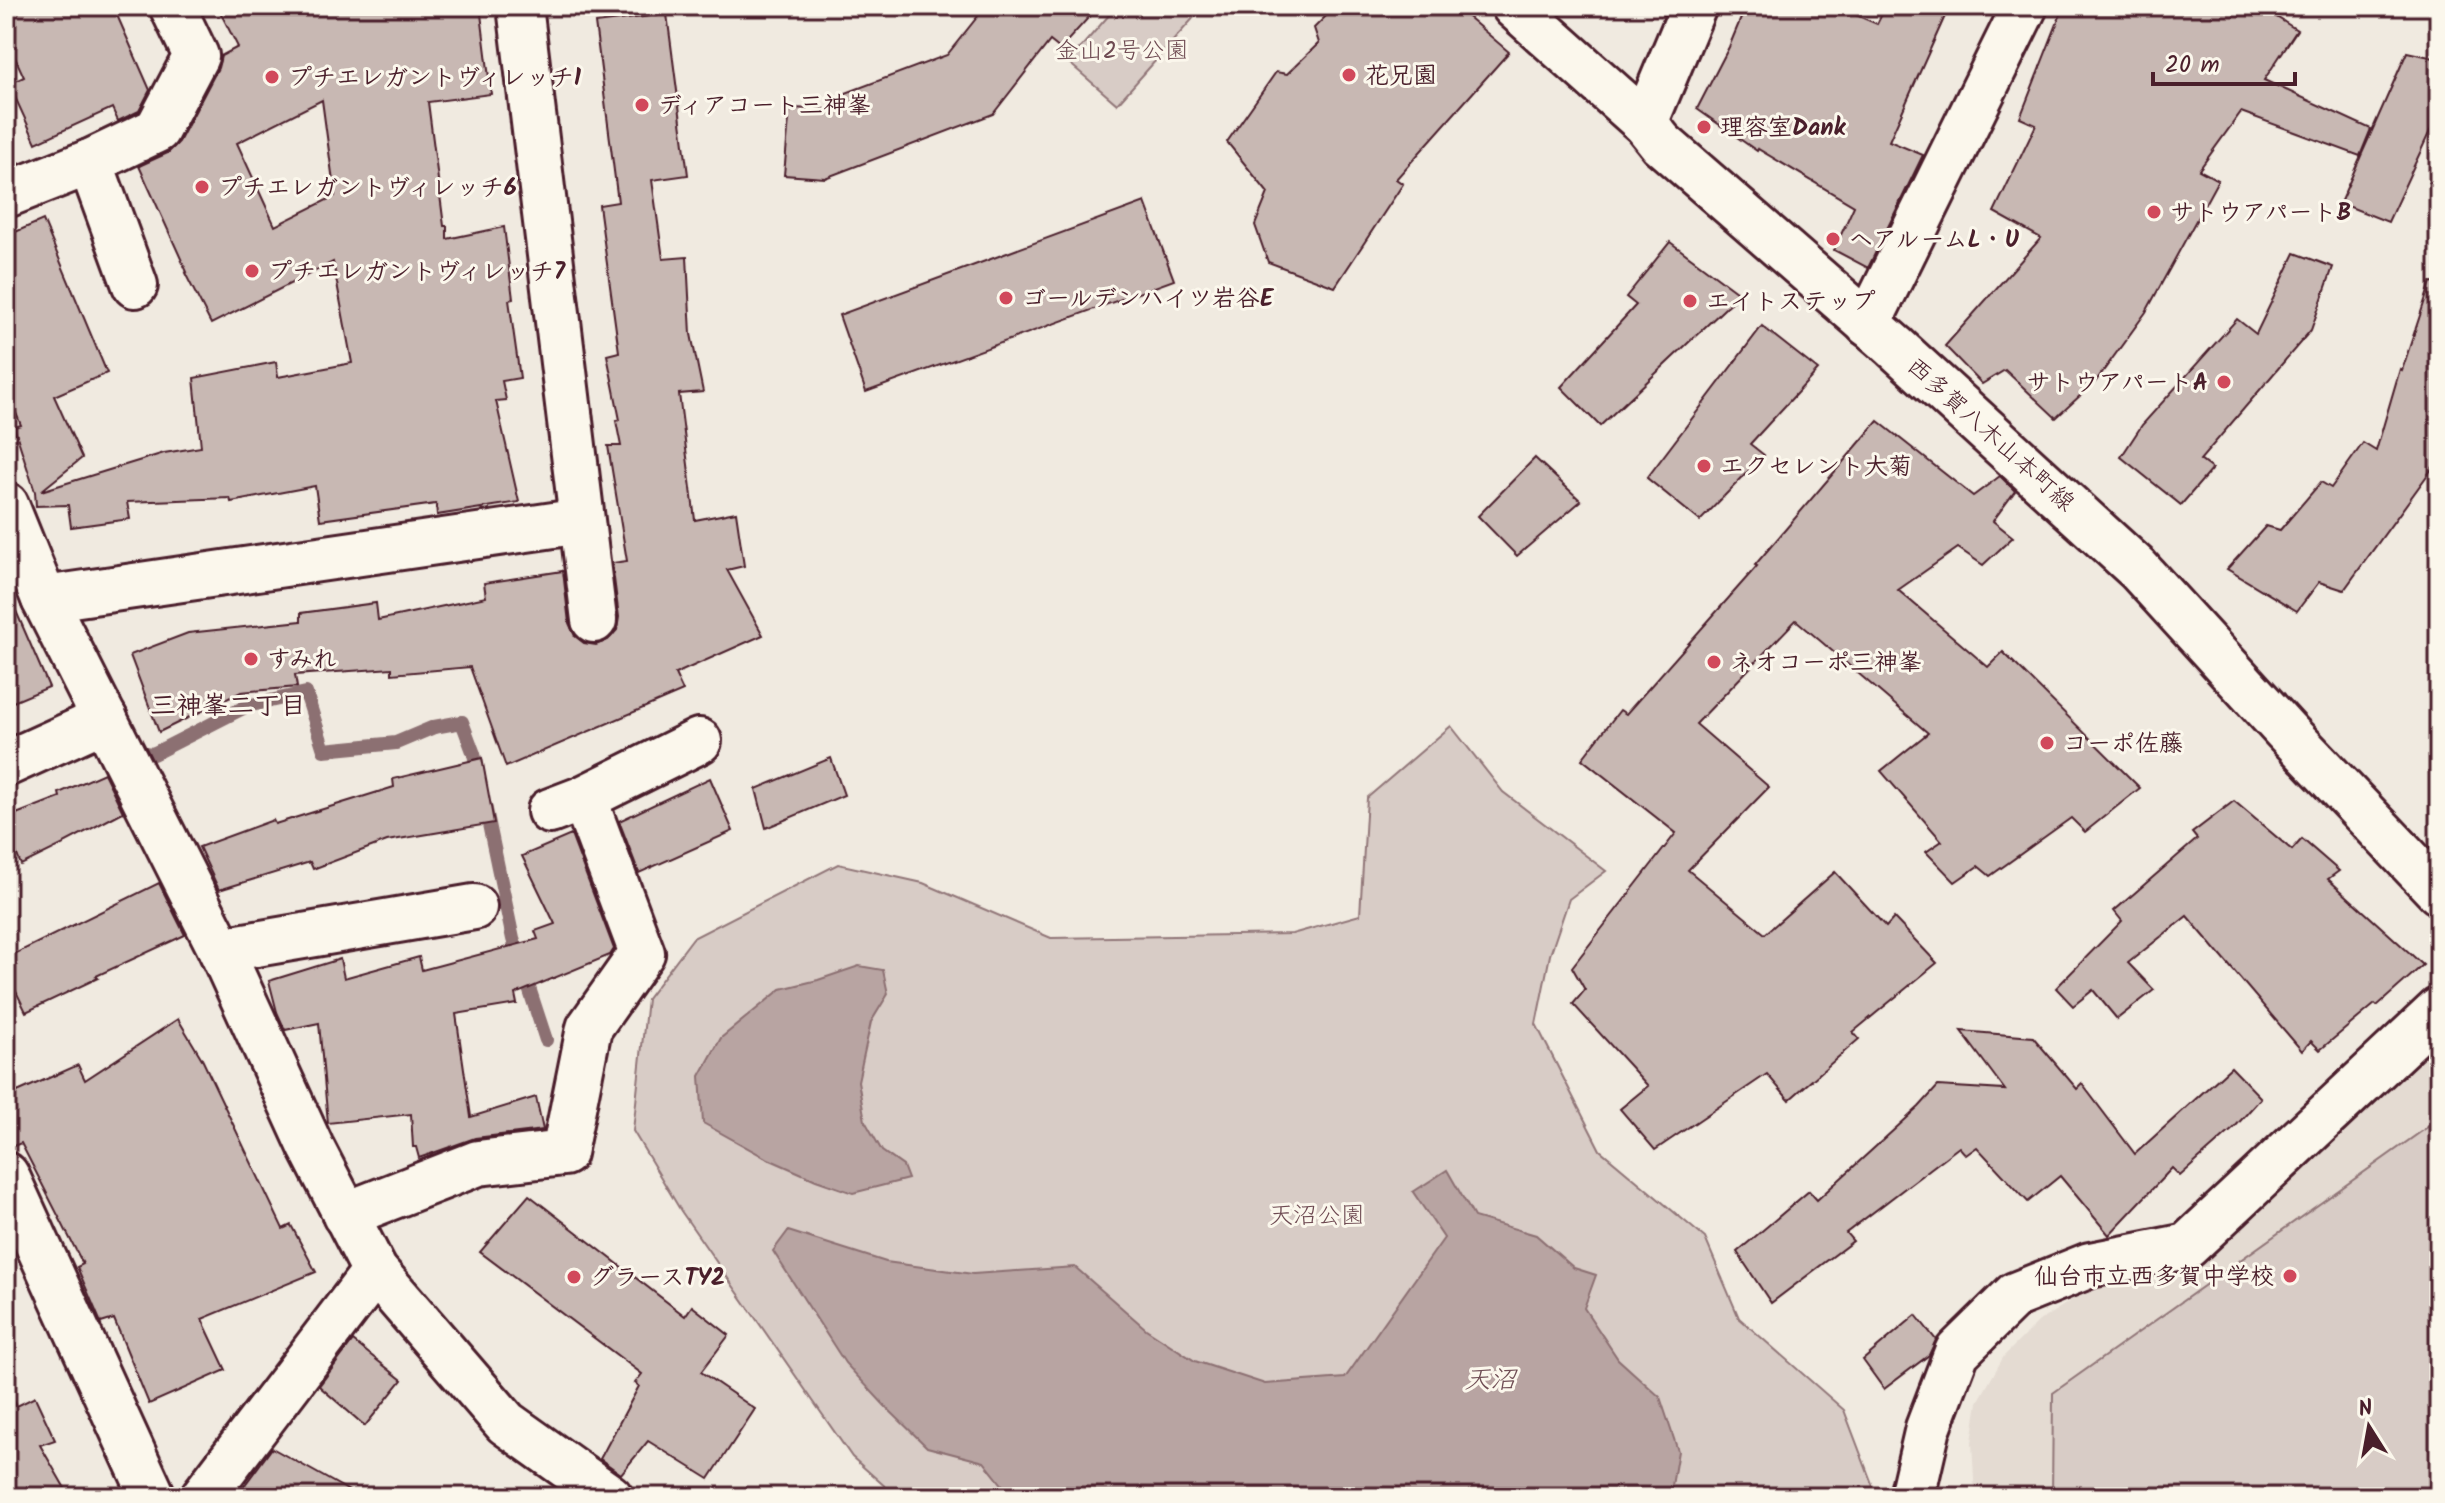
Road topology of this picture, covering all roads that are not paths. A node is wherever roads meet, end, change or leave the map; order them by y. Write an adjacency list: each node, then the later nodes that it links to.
1 (172, 6): 7 (street)
2 (520, 6): 12 (street)
3 (1514, 6): 6 (street, 西多賀八木山本町線)
4 (1694, 6): 6 (street)
5 (2025, 6): 10 (street)
6 (1645, 123): 10 (street, 西多賀八木山本町線)
7 (90, 162): 8 (street); 9 (street)
8 (6, 195)
9 (135, 285)
10 (1868, 324): 18 (street, 西多賀八木山本町線)
11 (6, 505): 13 (street)
12 (581, 521): 13 (street); 14 (street)
13 (44, 599): 15 (street)
14 (594, 620)
15 (105, 719): 17 (street); 20 (street)
16 (699, 741): 23 (street)
17 (6, 764)
18 (2439, 892)
19 (474, 907): 20 (street)
20 (221, 950): 23 (street)
21 (2439, 1010): 28 (street)
22 (6, 1175): 25 (street)
23 (345, 1215): 24 (street)
24 (375, 1271): 26 (street); 27 (street)
25 (153, 1497)
26 (203, 1497)
27 (610, 1497)
28 (1912, 1497)

